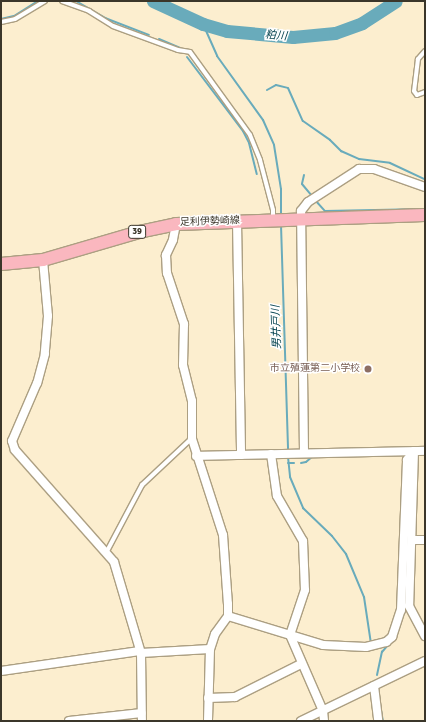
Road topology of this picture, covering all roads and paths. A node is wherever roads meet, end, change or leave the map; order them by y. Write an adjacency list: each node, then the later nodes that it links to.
1 (45, 1): 3 (lane)
2 (62, 1): 10 (lane)
3 (1, 22)
4 (425, 51): 5 (lane)
5 (425, 92)
6 (425, 187): 8 (street)
7 (425, 216): 8 (main road, 足利伊勢崎線 / 39)
8 (296, 220): 10 (main road, 足利伊勢崎線 / 39); 17 (street)
9 (237, 221): 10 (main road, 足利伊勢崎線 / 39); 11 (main road, 足利伊勢崎線 / 39); 19 (street)
10 (274, 221)
11 (176, 224): 12 (main road, 足利伊勢崎線 / 39); 14 (street)
12 (43, 260): 13 (main road, 足利伊勢崎線 / 39); 23 (street)
13 (1, 264)
14 (192, 438): 20 (street); 23 (lane)
15 (414, 451): 16 (street); 17 (street); 21 (street); 25 (street)
16 (425, 451)
17 (304, 453): 18 (street)
18 (271, 454): 19 (street); 25 (street)
19 (241, 455): 20 (street)
20 (196, 456): 24 (street)
21 (412, 540): 22 (street); 26 (street)
22 (425, 540)
23 (106, 553): 28 (street)
24 (228, 616): 25 (street); 27 (street)
25 (290, 635): 30 (street)
26 (425, 636)
27 (210, 649): 28 (street); 33 (street)
28 (141, 652): 31 (street); 35 (street)
29 (425, 661): 32 (street)
30 (301, 664): 33 (street); 34 (street)
31 (1, 671)
32 (374, 686): 34 (street); 40 (street)
33 (208, 698): 37 (street)
34 (323, 711): 38 (street); 39 (street)
35 (142, 717): 36 (street)
36 (69, 721)
37 (208, 721)
38 (301, 721)
39 (324, 721)
40 (378, 721)

